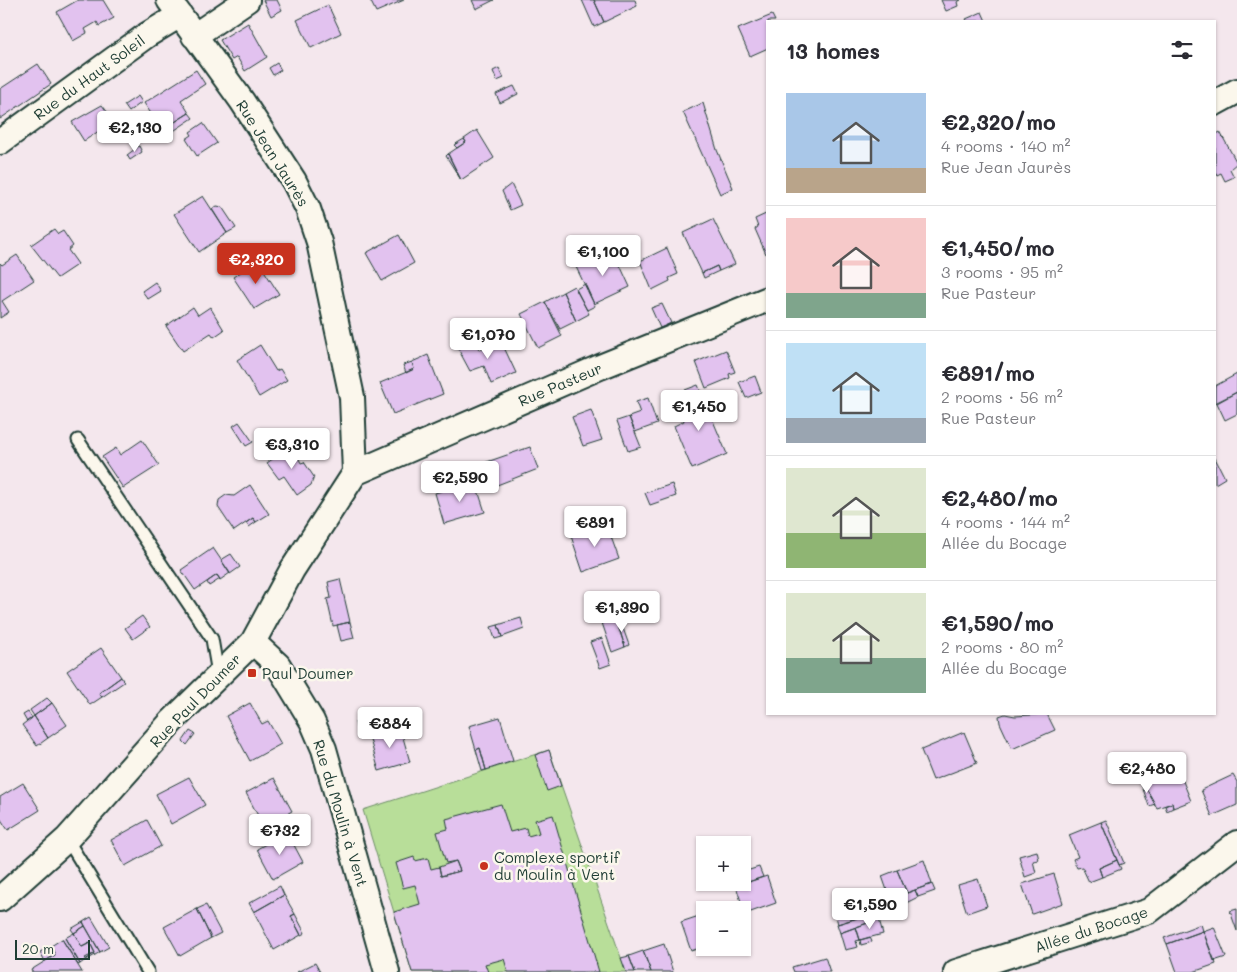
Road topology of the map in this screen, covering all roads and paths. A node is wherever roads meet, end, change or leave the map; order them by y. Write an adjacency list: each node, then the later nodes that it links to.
1 (247, 0): 3 (street)
2 (175, 8): 3 (street, Rue Jean Jaurès); 6 (street, Rue du Haut Soleil)
3 (194, 36): 9 (street, Rue Jean Jaurès)
4 (1237, 91): 5 (street)
5 (1216, 102)
6 (0, 142)
7 (766, 300): 9 (street, Rue Pasteur)
8 (78, 440): 11 (lane)
9 (355, 473): 10 (street, Rue Paul Doumer)
10 (253, 642): 11 (street, Rue Paul Doumer); 16 (street, Rue du Moulin à Vent)
11 (218, 674): 12 (street, Rue Paul Doumer)
12 (67, 839): 14 (street, Rue Paul Doumer); 15 (lane)
13 (1237, 843): 17 (street, Allée du Bocage)
14 (0, 899)
15 (148, 972)
16 (387, 972)
17 (956, 972)

